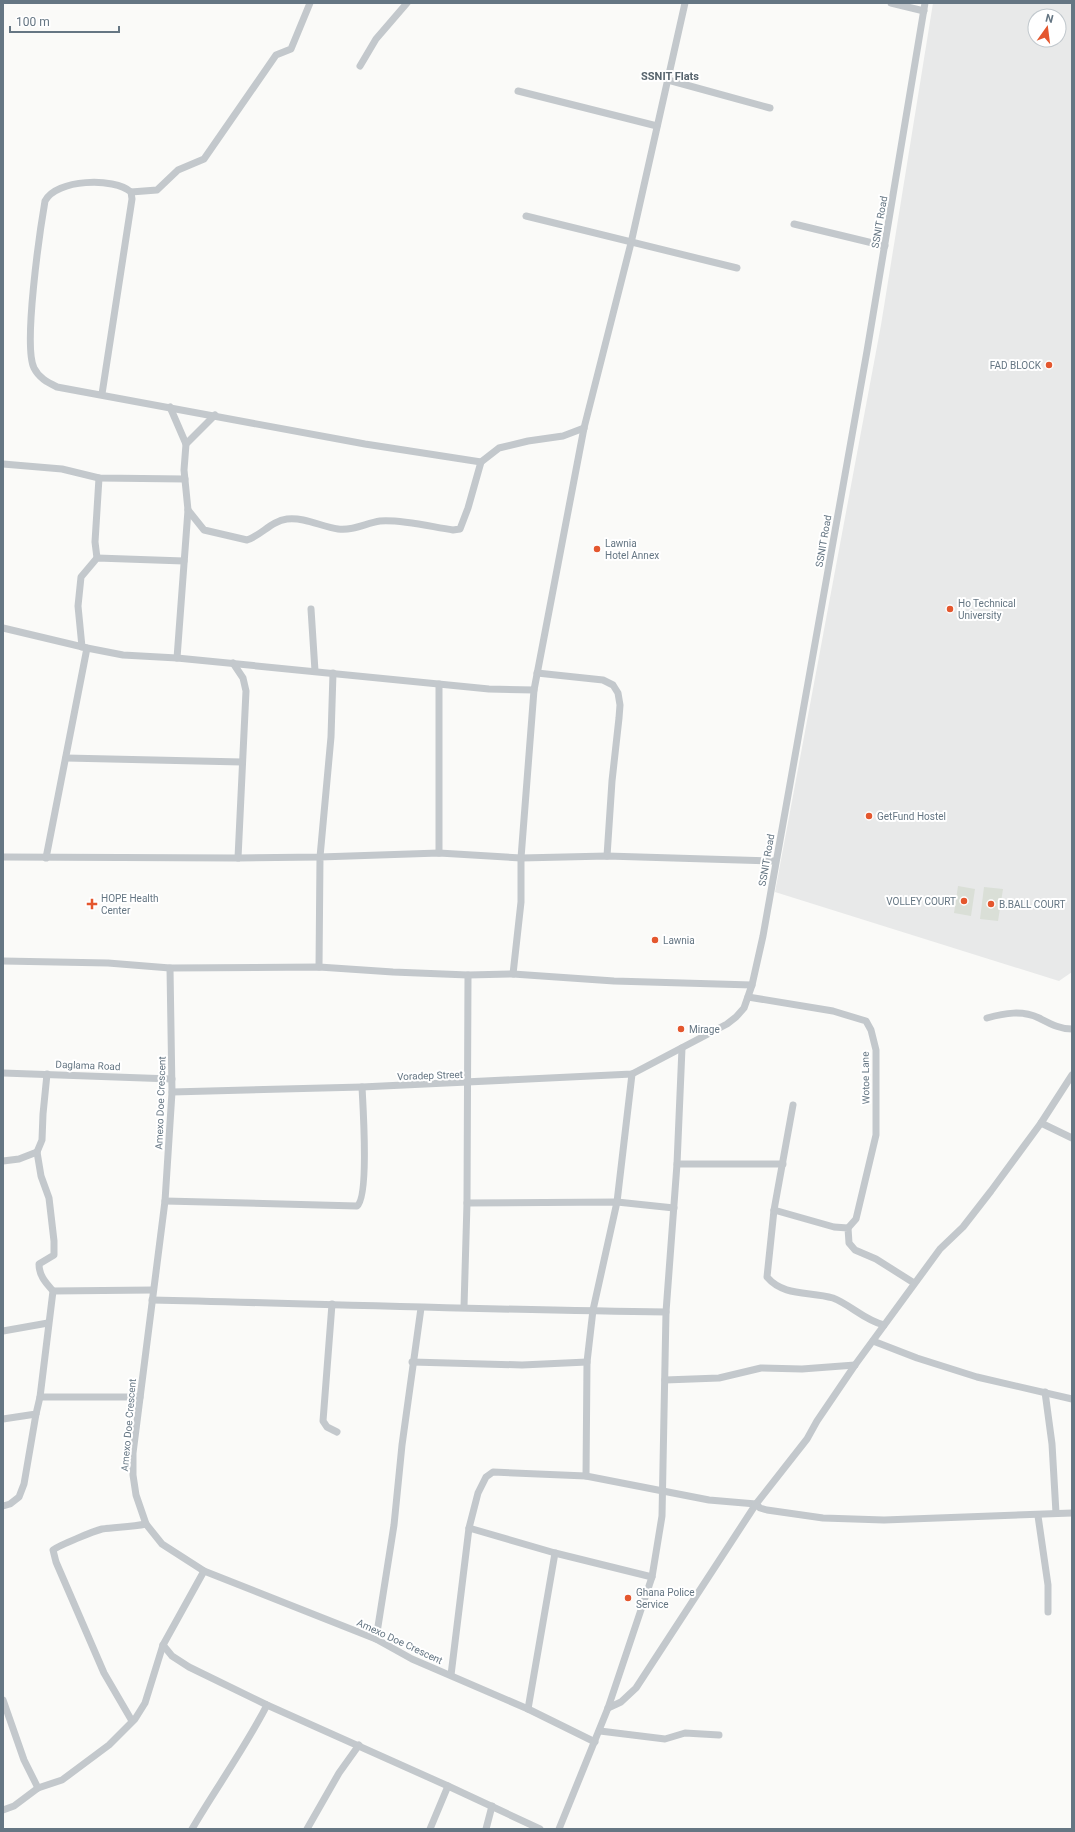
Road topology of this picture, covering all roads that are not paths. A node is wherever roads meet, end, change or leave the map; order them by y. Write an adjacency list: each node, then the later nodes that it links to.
1 (310, 3): 11 (street)
2 (407, 3): 6 (street)
3 (685, 3): 7 (street)
4 (891, 3): 5 (street)
5 (924, 7): 15 (street, SSNIT Road)
6 (360, 66)
7 (668, 80): 9 (street); 10 (street)
8 (518, 91): 10 (street)
9 (770, 108)
10 (656, 126): 14 (street)
11 (131, 192): 17 (street); 17 (street)
12 (526, 216): 14 (street)
13 (794, 224): 15 (street)
14 (631, 243): 16 (street); 20 (street)
15 (885, 246): 48 (street, SSNIT Road)
16 (737, 268)
17 (102, 394): 18 (street)
18 (170, 407): 19 (street); 21 (street)
19 (215, 415): 21 (street); 22 (street)
20 (584, 428): 22 (street); 36 (street)
21 (186, 444): 25 (street)
22 (481, 462): 26 (street)
23 (3, 464): 24 (street)
24 (99, 478): 25 (street); 27 (street)
25 (185, 479): 26 (street)
26 (188, 510): 28 (street)
27 (97, 558): 28 (street); 31 (street)
28 (184, 561): 32 (street)
29 (311, 609): 34 (street)
30 (3, 628): 31 (street)
31 (84, 648): 32 (street); 39 (street)
32 (177, 658): 33 (street)
33 (233, 664): 34 (street); 40 (street)
34 (315, 672): 35 (street)
35 (333, 673): 37 (street); 44 (street)
36 (538, 673): 38 (street); 42 (street)
37 (439, 684): 38 (street); 41 (street)
38 (534, 690): 47 (street)
39 (66, 758): 40 (street); 45 (street)
40 (242, 762): 46 (street)
41 (439, 852): 44 (street); 47 (street)
42 (607, 856): 47 (street); 48 (street)
43 (3, 857): 45 (street)
44 (320, 857): 46 (street); 50 (street)
45 (46, 858): 46 (street)
46 (238, 858)
47 (521, 858): 52 (street)
48 (775, 861): 54 (street, SSNIT Road)
49 (3, 961): 51 (street)
50 (319, 967): 51 (street); 53 (street)
51 (170, 968): 63 (street, Amexo Doe Crescent)
52 (513, 974): 53 (street); 54 (street)
53 (468, 975): 64 (street)
54 (752, 985): 55 (street, SSNIT Road)
55 (748, 997): 58 (street, SSNIT Road); 79 (street, Wotoe Lane)
56 (987, 1018): 57 (street)
57 (1072, 1029)
58 (682, 1048): 61 (street, Voradep Street); 72 (street)
59 (3, 1073): 60 (street, Daglama Road)
60 (47, 1074): 63 (street, Daglama Road); 70 (street)
61 (632, 1074): 64 (street, Voradep Street); 75 (street)
62 (1072, 1076): 68 (street)
63 (172, 1079): 66 (street, Amexo Doe Crescent)
64 (466, 1083): 65 (street, Voradep Street); 76 (street)
65 (362, 1087): 66 (street, Voradep Street); 74 (street)
66 (172, 1092): 74 (street, Amexo Doe Crescent)
67 (793, 1105): 73 (street)
68 (1041, 1123): 69 (street); 80 (street)
69 (1072, 1138)
70 (37, 1152): 71 (street); 82 (street)
71 (3, 1161)
72 (677, 1164): 73 (street); 77 (street)
73 (783, 1164): 78 (street)
74 (165, 1201): 81 (street, Amexo Doe Crescent)
75 (617, 1202): 76 (street); 77 (street); 87 (street)
76 (467, 1203): 85 (street)
77 (674, 1208): 88 (street)
78 (774, 1210): 79 (street); 90 (street)
79 (848, 1228): 80 (street)
80 (914, 1284): 90 (street)
81 (153, 1290): 82 (street); 83 (street, Amexo Doe Crescent)
82 (54, 1291): 89 (street)
83 (152, 1300): 84 (street); 99 (street, Amexo Doe Crescent)
84 (332, 1304): 86 (street); 103 (street)
85 (464, 1307): 86 (street); 87 (street)
86 (421, 1308): 93 (street)
87 (593, 1310): 88 (street); 94 (street)
88 (666, 1312): 96 (street)
89 (48, 1323): 91 (street); 98 (street)
90 (884, 1325): 92 (street)
91 (3, 1331)
92 (873, 1340): 95 (street); 97 (street)
93 (412, 1362): 94 (street); 117 (street)
94 (587, 1362): 104 (street)
95 (855, 1365): 96 (street); 106 (street)
96 (665, 1380): 105 (street)
97 (1045, 1392): 100 (street); 108 (street)
98 (40, 1397): 99 (street); 101 (street)
99 (140, 1397): 111 (street, Amexo Doe Crescent)
100 (1072, 1399)
101 (36, 1414): 102 (street); 107 (street)
102 (3, 1419)
103 (337, 1432)
104 (586, 1476): 105 (street); 112 (street)
105 (663, 1492): 106 (street); 115 (street)
106 (756, 1504): 110 (street); 122 (street)
107 (3, 1506)
108 (1056, 1513): 109 (street); 110 (street)
109 (1072, 1513)
110 (1038, 1516): 116 (street)
111 (146, 1524): 114 (street, Amexo Doe Crescent); 124 (street)
112 (469, 1528): 113 (street); 119 (street)
113 (555, 1553): 115 (street); 123 (street)
114 (204, 1571): 117 (street, Amexo Doe Crescent); 118 (street)
115 (652, 1577): 122 (street)
116 (1048, 1612)
117 (376, 1638): 119 (street, Amexo Doe Crescent)
118 (163, 1645): 121 (street); 124 (street)
119 (451, 1675): 123 (street, Amexo Doe Crescent)
120 (3, 1700): 130 (street)
121 (267, 1705): 128 (street); 133 (street)
122 (608, 1708): 125 (street)
123 (528, 1709): 127 (street, Amexo Doe Crescent)
124 (132, 1722): 130 (street)
125 (600, 1730): 126 (street); 127 (street)
126 (719, 1735)
127 (595, 1742): 138 (street)
128 (359, 1746): 129 (street); 134 (street)
129 (448, 1786): 131 (street); 135 (street)
130 (38, 1788): 132 (street)
131 (492, 1806): 136 (street); 137 (street)
132 (3, 1810)
133 (192, 1829)
134 (307, 1829)
135 (430, 1829)
136 (486, 1829)
137 (540, 1829)
138 (559, 1829)

